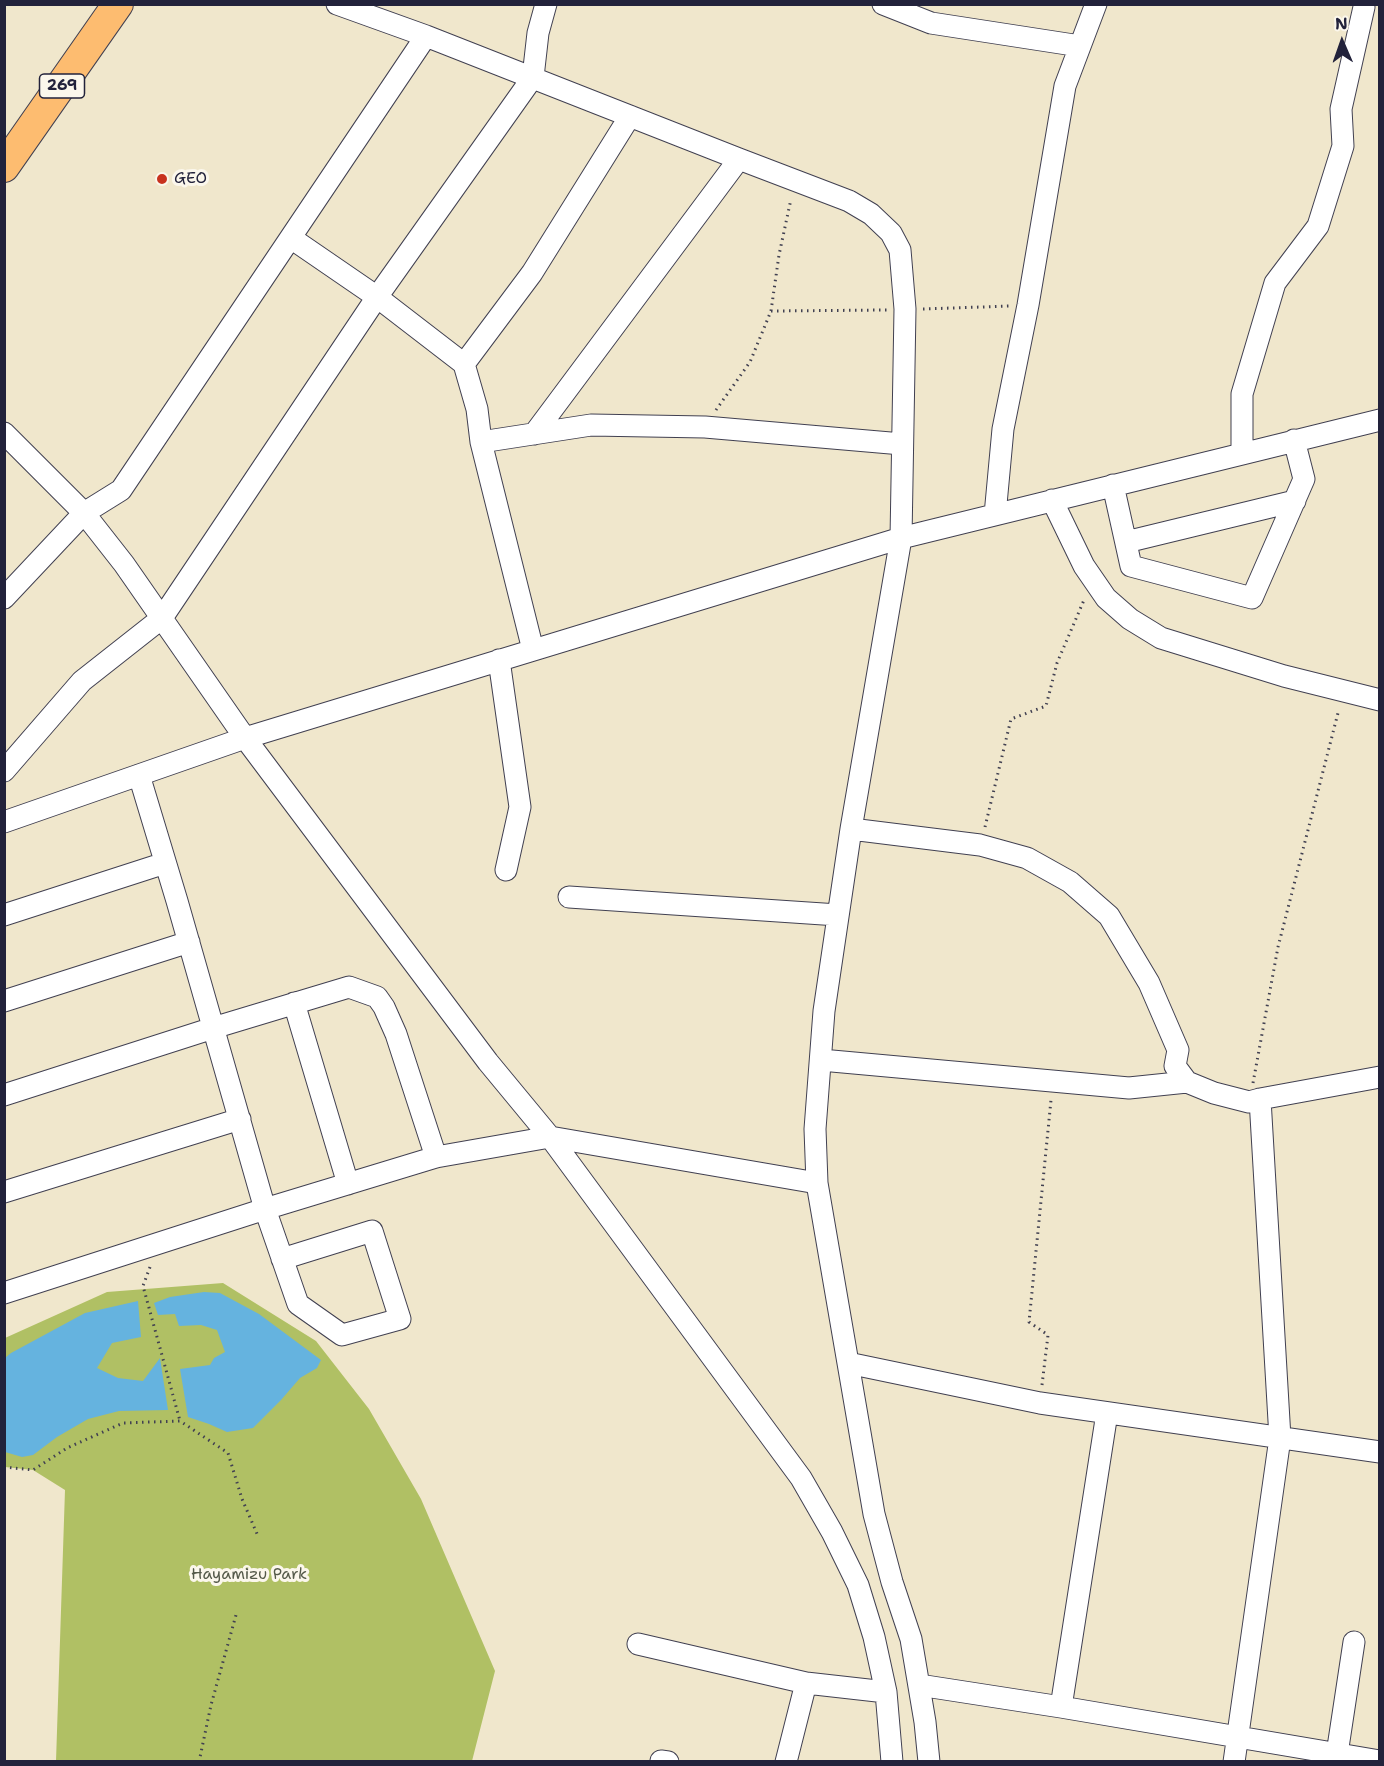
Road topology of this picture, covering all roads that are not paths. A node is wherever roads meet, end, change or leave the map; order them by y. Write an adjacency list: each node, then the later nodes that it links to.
1 (118, 4): 12 (highway, 269)
2 (337, 4): 7 (street)
3 (546, 4): 9 (street)
4 (883, 4): 8 (street)
5 (1096, 4): 8 (street)
6 (1366, 7): 22 (street)
7 (426, 36): 9 (street); 13 (street)
8 (1080, 46): 27 (street)
9 (533, 77): 10 (street); 14 (street)
10 (630, 116): 11 (street); 15 (street)
11 (739, 159): 18 (street); 21 (street)
12 (4, 167)
13 (291, 238): 14 (street); 26 (street)
14 (377, 297): 15 (street); 31 (street)
15 (464, 364): 20 (street)
16 (1380, 420): 19 (street)
17 (4, 433): 26 (street)
18 (534, 434): 20 (street); 21 (street)
19 (1294, 440): 22 (street); 25 (street)
20 (482, 442): 32 (street)
21 (902, 444): 28 (street)
22 (1242, 453): 23 (street)
23 (1113, 485): 24 (street); 29 (street)
24 (1052, 500): 27 (street); 34 (street)
25 (1294, 501): 29 (street); 29 (street)
26 (84, 513): 30 (street); 31 (street)
27 (995, 515): 28 (street)
28 (902, 538): 32 (street); 39 (street)
29 (1126, 542)
30 (4, 598)
31 (162, 618): 35 (street); 36 (street)
32 (533, 650): 33 (street)
33 (499, 660): 35 (street); 41 (street)
34 (1380, 700)
35 (245, 738): 37 (street); 55 (street)
36 (4, 771)
37 (139, 775): 38 (street); 40 (street)
38 (4, 822)
39 (850, 829): 44 (street); 51 (street)
40 (165, 863): 43 (street); 45 (street)
41 (506, 870)
42 (569, 897): 44 (street)
43 (4, 915)
44 (838, 915): 49 (street)
45 (189, 942): 46 (street); 48 (street)
46 (4, 1001)
47 (294, 1003): 48 (street); 56 (street); 58 (street)
48 (213, 1028): 52 (street); 54 (street)
49 (821, 1060): 51 (street); 57 (street)
50 (1380, 1077): 53 (street)
51 (1187, 1082): 53 (street)
52 (4, 1095)
53 (1255, 1100): 65 (street)
54 (240, 1119): 59 (street); 60 (street)
55 (550, 1137): 56 (street); 57 (street); 71 (street)
56 (436, 1157): 58 (street)
57 (817, 1183): 63 (street)
58 (348, 1184): 60 (street)
59 (4, 1192)
60 (265, 1209): 61 (street); 62 (street)
61 (282, 1259): 61 (street)
62 (4, 1293)
63 (848, 1363): 64 (street); 70 (street)
64 (1107, 1413): 65 (street); 72 (street)
65 (1280, 1438): 66 (street); 73 (street)
66 (1380, 1452)
67 (1354, 1642): 74 (street)
68 (638, 1644): 69 (street)
69 (806, 1683): 71 (street); 75 (street)
70 (919, 1685): 72 (street); 77 (street)
71 (886, 1692): 76 (street)
72 (1061, 1707): 73 (street)
73 (1238, 1737): 74 (street); 78 (street)
74 (1336, 1754): 79 (street)
75 (786, 1761)
76 (892, 1761)
77 (929, 1761)
78 (1234, 1761)
79 (1380, 1761)

